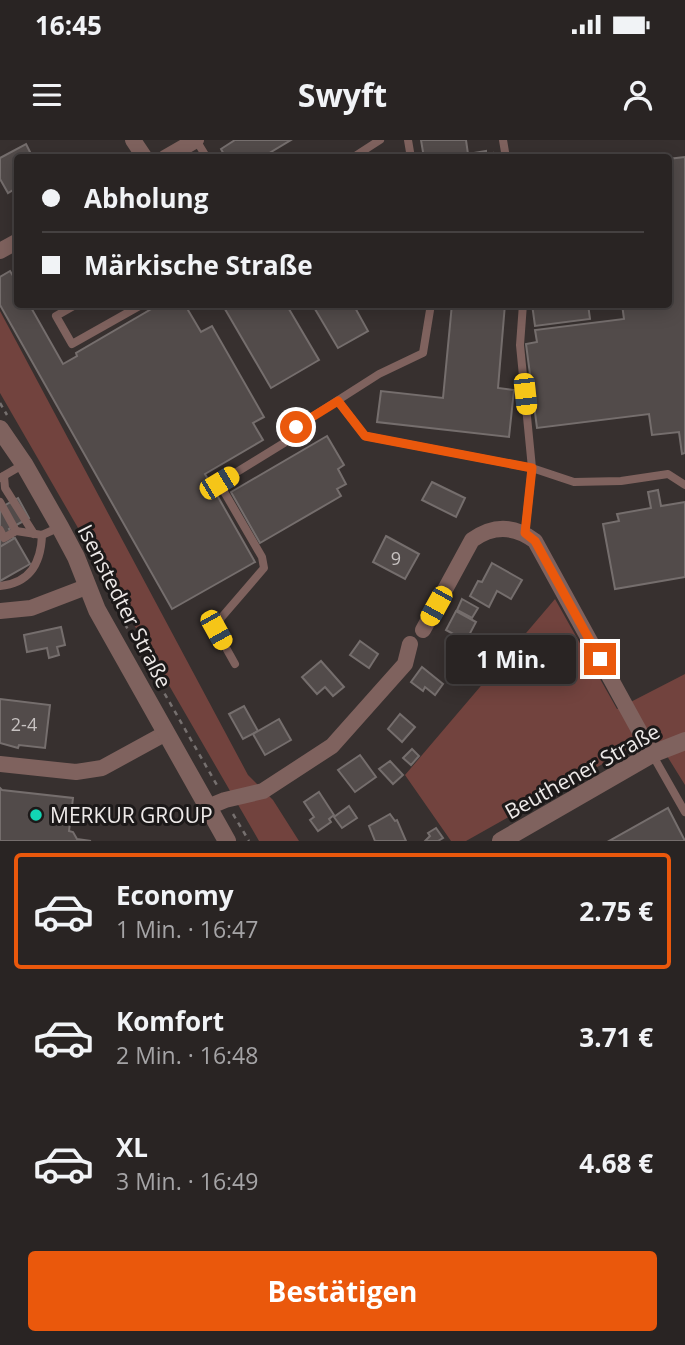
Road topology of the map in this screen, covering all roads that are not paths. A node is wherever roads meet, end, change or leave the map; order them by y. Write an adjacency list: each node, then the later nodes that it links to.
1 (196, 140): 3 (street)
2 (380, 140): 4 (lane)
3 (172, 154)
4 (358, 154)
5 (70, 308): 6 (lane)
6 (136, 308)
7 (430, 308): 9 (lane)
8 (523, 308): 12 (lane)
9 (338, 401): 12 (lane); 26 (lane)
10 (2, 428): 11 (street, Isenstedter Straße)
11 (23, 464): 13 (lane); 16 (street, Isenstedter Straße)
12 (532, 468): 14 (lane); 18 (lane)
13 (2, 477): 19 (lane)
14 (685, 485)
15 (0, 502): 17 (lane)
16 (60, 527): 19 (lane); 22 (street, Isenstedter Straße)
17 (16, 531): 19 (lane); 20 (lane)
18 (525, 533): 24 (street); 29 (street)
19 (38, 535): 21 (lane)
20 (1, 536)
21 (0, 586)
22 (86, 587): 23 (street); 27 (street, Isenstedter Straße)
23 (0, 611)
24 (423, 630)
25 (410, 644): 31 (street)
26 (235, 664)
27 (166, 733): 30 (street); 31 (street, Isenstedter Straße)
28 (685, 741): 29 (street, Beuthener Straße)
29 (652, 754): 32 (lane); 34 (street, Beuthener Straße)
30 (0, 764)
31 (208, 807): 33 (street, Isenstedter Straße)
32 (685, 812)
33 (228, 841)
34 (500, 841)

